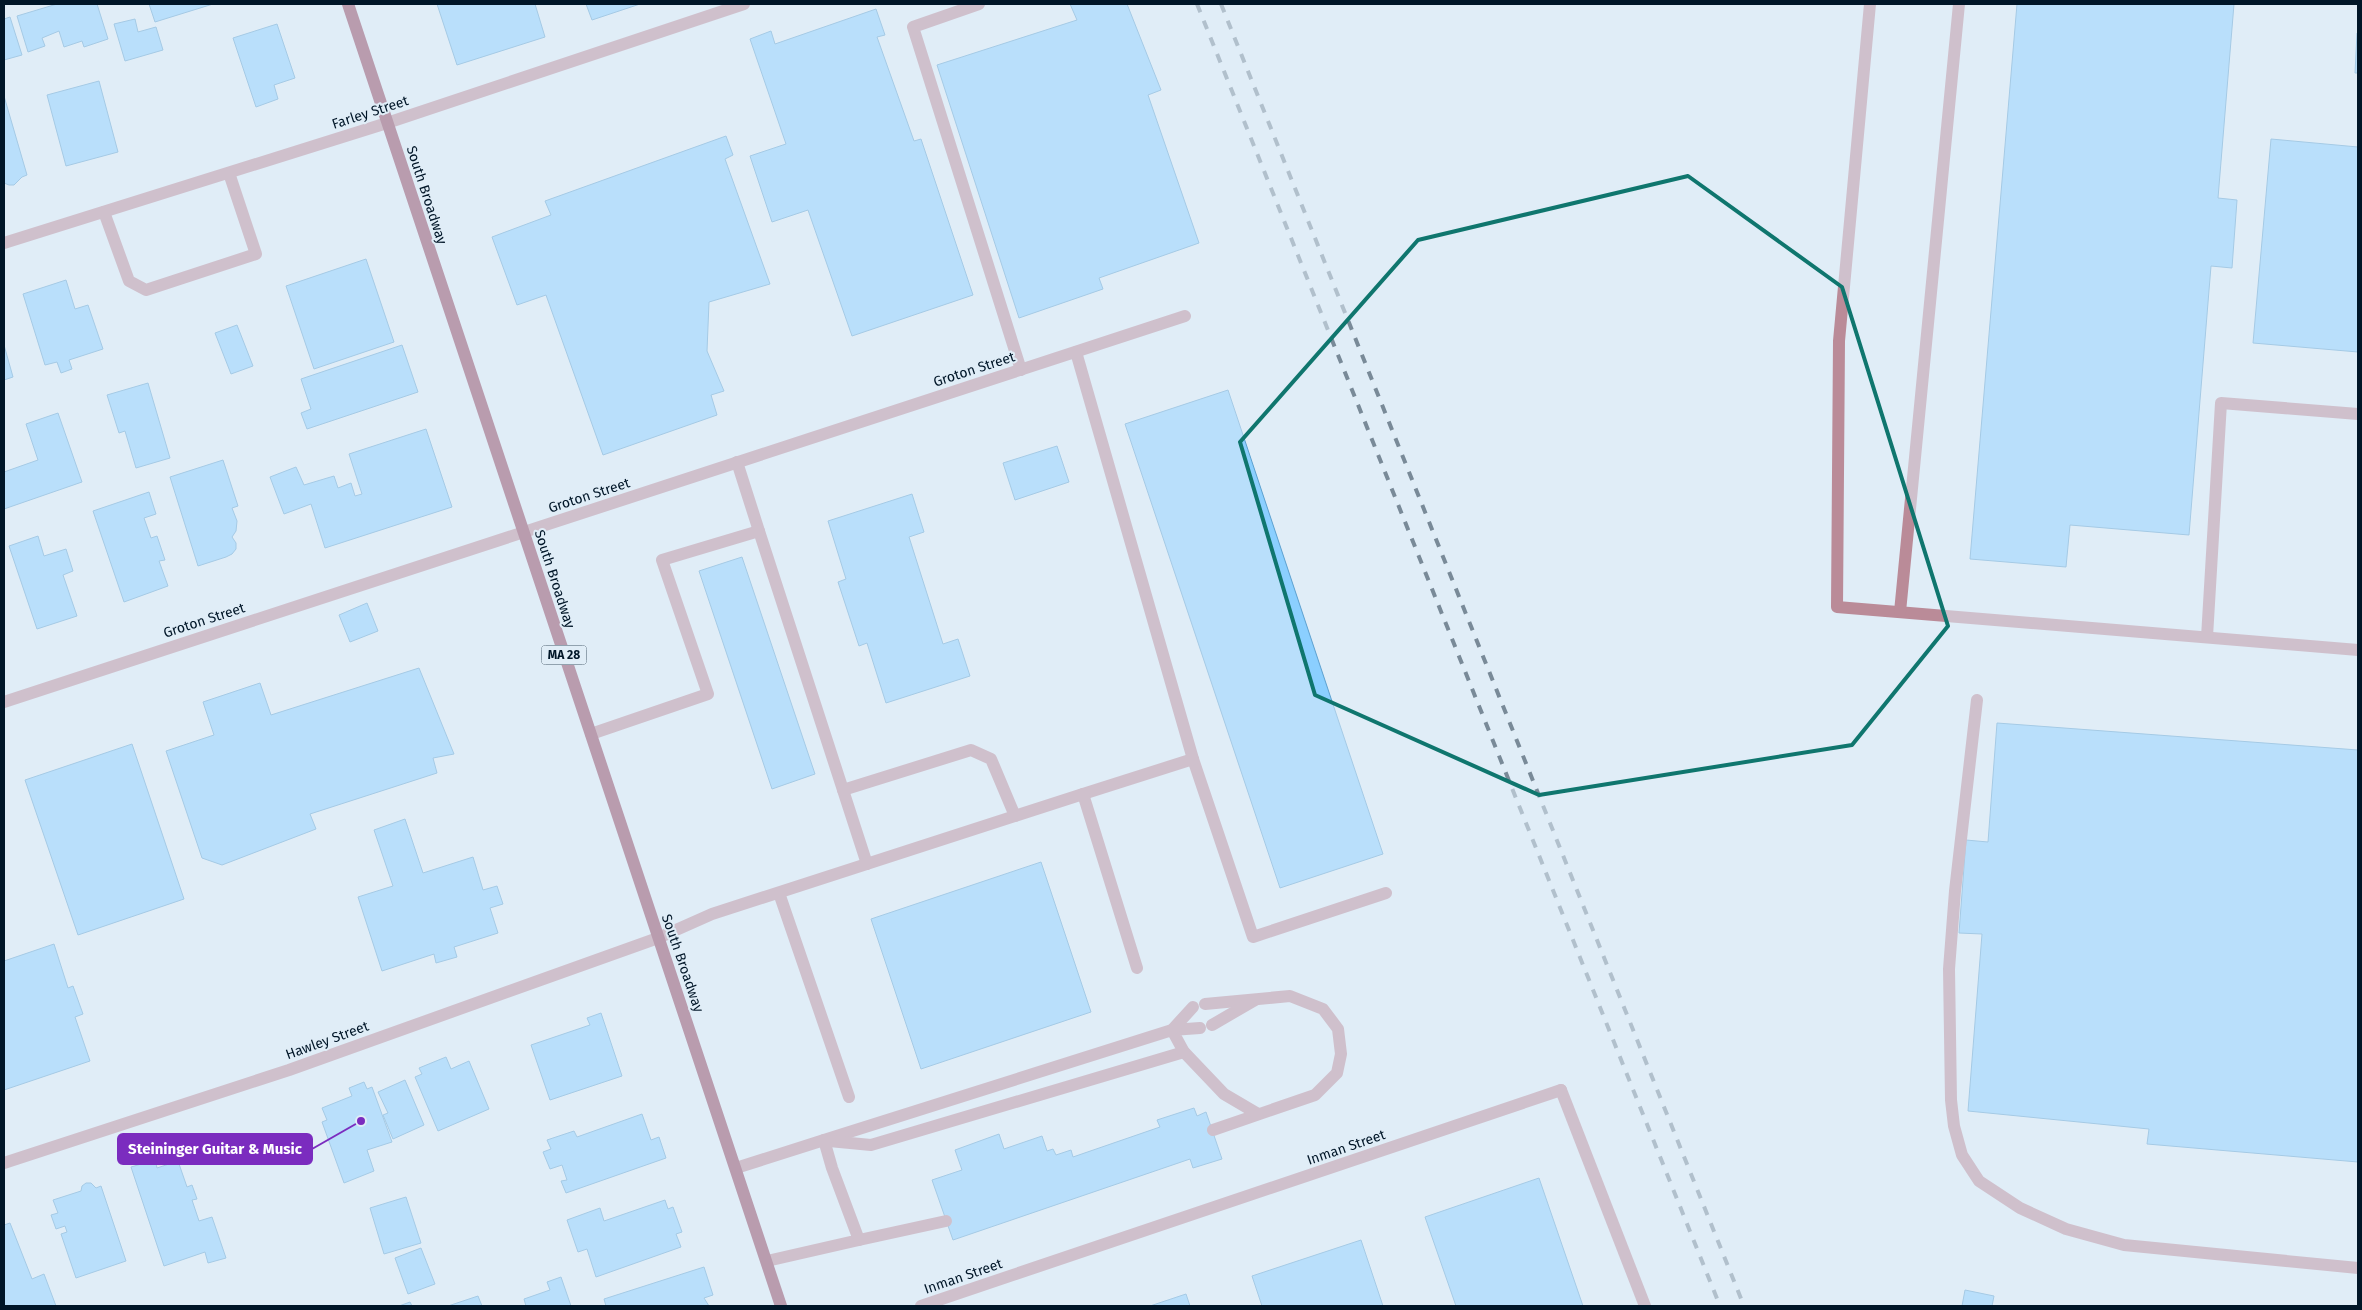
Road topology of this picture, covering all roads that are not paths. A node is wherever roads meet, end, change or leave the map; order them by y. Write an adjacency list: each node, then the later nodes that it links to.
1 (348, 4): 6 (main road, South Broadway / MA 28)
2 (744, 4): 6 (street, Farley Street)
3 (979, 4): 12 (street)
4 (1870, 4): 17 (street)
5 (1959, 4): 17 (street)
6 (387, 123): 7 (street, Farley Street); 16 (main road, South Broadway / MA 28)
7 (229, 173): 8 (street, Farley Street); 8 (street)
8 (104, 212): 9 (street, Farley Street)
9 (4, 244)
10 (1185, 316): 11 (street, Groton Street)
11 (1076, 352): 12 (street, Groton Street); 23 (street)
12 (1021, 370): 14 (street, Groton Street)
13 (2358, 414): 18 (street)
14 (737, 462): 15 (street); 16 (street, Groton Street)
15 (759, 531): 22 (street); 24 (street)
16 (524, 532): 21 (street, Groton Street); 22 (main road, South Broadway / MA 28)
17 (1900, 612): 18 (street)
18 (2207, 637): 19 (street)
19 (2358, 650)
20 (1977, 700): 44 (street)
21 (4, 702)
22 (591, 734): 30 (main road, South Broadway / MA 28)
23 (1193, 759): 25 (street, Hawley Street); 29 (street)
24 (843, 790): 26 (street); 27 (street)
25 (1083, 794): 26 (street, Hawley Street); 31 (street)
26 (1015, 816): 27 (street, Hawley Street)
27 (867, 864): 28 (street, Hawley Street)
28 (779, 892): 30 (street, Hawley Street); 35 (street)
29 (1386, 893)
30 (658, 938): 39 (street, Hawley Street); 40 (main road, South Broadway / MA 28)
31 (1137, 968)
32 (1259, 999): 33 (street); 33 (street); 36 (street)
33 (1172, 1030): 34 (street); 38 (street)
34 (1184, 1052): 36 (street); 38 (street)
35 (849, 1097)
36 (1258, 1114): 37 (street)
37 (1212, 1130)
38 (824, 1140): 40 (street); 42 (street)
39 (4, 1163)
40 (736, 1168): 43 (main road, South Broadway / MA 28)
41 (946, 1221): 42 (street)
42 (859, 1240): 43 (street)
43 (766, 1261): 45 (main road, South Broadway / MA 28)
44 (2358, 1268)
45 (781, 1306)
46 (921, 1306): 47 (street, Inman Street)
47 (1645, 1306)

